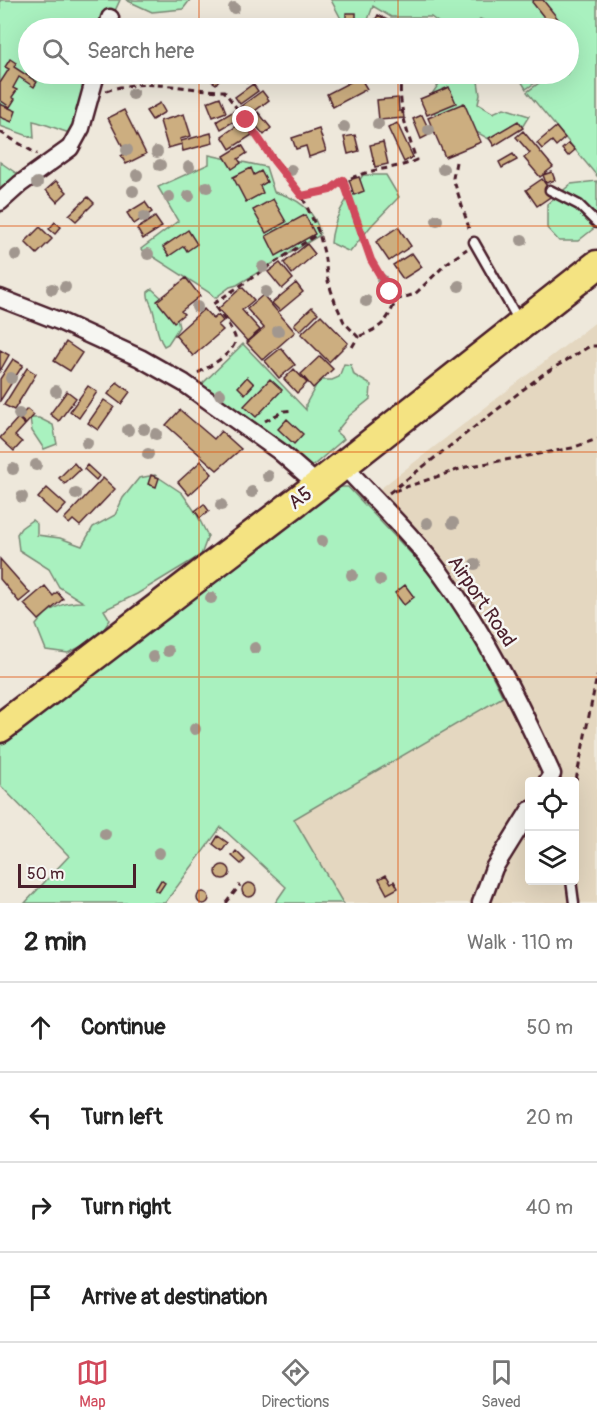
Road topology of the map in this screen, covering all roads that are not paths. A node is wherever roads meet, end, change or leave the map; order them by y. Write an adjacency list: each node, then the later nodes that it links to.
1 (93, 84): 3 (street)
2 (550, 190): 4 (lane)
3 (0, 202)
4 (597, 223)
5 (474, 242): 8 (lane)
6 (597, 265): 8 (highway, A5 / A5)
7 (0, 298): 10 (street)
8 (520, 324): 9 (highway, A5 / A5)
9 (343, 465): 10 (highway, A5 / A5); 12 (street, Airport Road)
10 (318, 485): 11 (highway, A5 / A5)
11 (0, 728)
12 (551, 777)
13 (525, 818): 15 (street)
14 (572, 885): 16 (lane)
15 (481, 903)
16 (574, 903)

